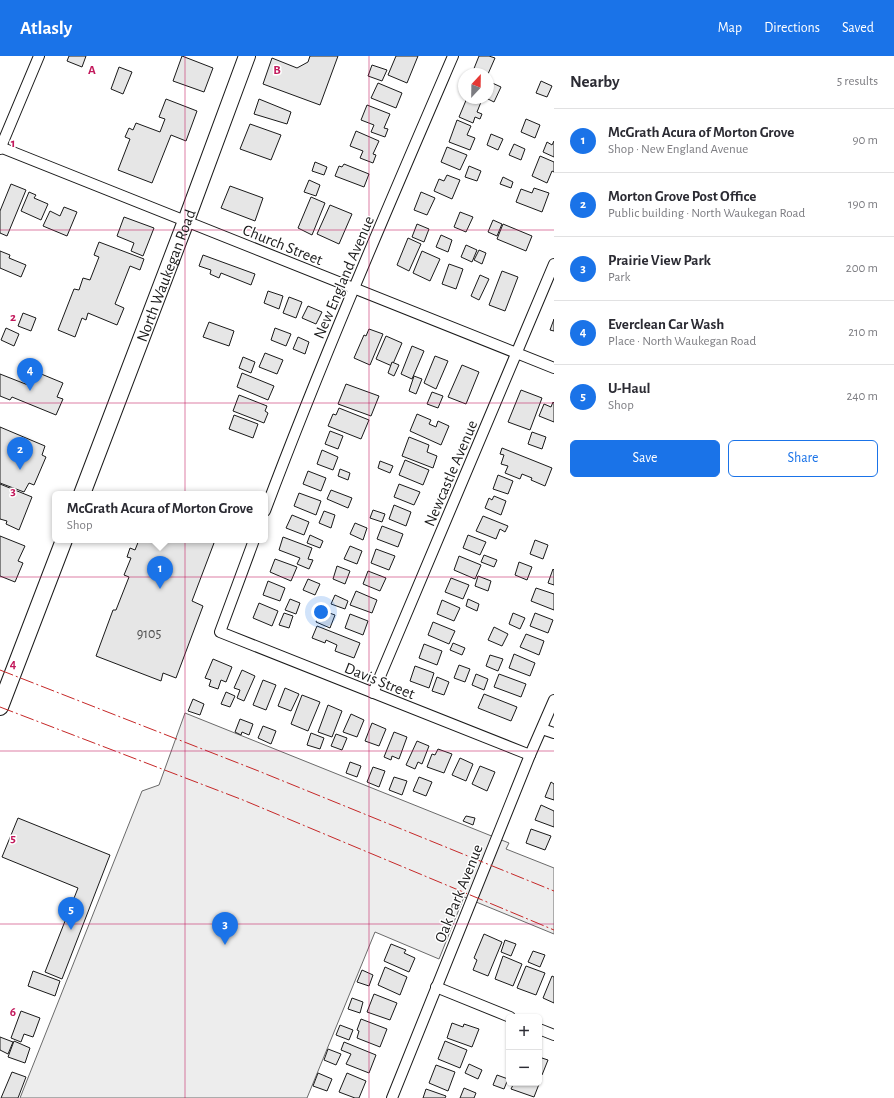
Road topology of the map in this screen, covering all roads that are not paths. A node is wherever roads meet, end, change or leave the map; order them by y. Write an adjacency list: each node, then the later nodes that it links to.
1 (39, 56): 4 (street)
2 (248, 56): 5 (main road, North Waukegan Road)
3 (453, 56): 7 (street, New England Avenue)
4 (0, 147): 5 (street, Church Street)
5 (186, 222): 7 (street, Church Street); 10 (main road, North Waukegan Road)
6 (554, 264): 8 (street, Newcastle Avenue)
7 (354, 288): 8 (street, Church Street); 11 (street, New England Avenue)
8 (516, 353): 9 (street, Church Street); 14 (street, Newcastle Avenue)
9 (554, 368)
10 (83, 491)
11 (268, 502)
12 (63, 543): 16 (main road)
13 (253, 543): 14 (street, Davis Street)
14 (373, 693): 19 (street, Davis Street)
15 (554, 700): 17 (street, Oak Park Avenue)
16 (0, 707)
17 (542, 728): 18 (street); 19 (street, Oak Park Avenue)
18 (554, 733)
19 (530, 755): 20 (street, Oak Park Avenue)
20 (436, 988): 21 (street); 24 (street, Oak Park Avenue)
21 (506, 1015)
22 (542, 1030): 23 (street)
23 (554, 1035)
24 (392, 1098)

